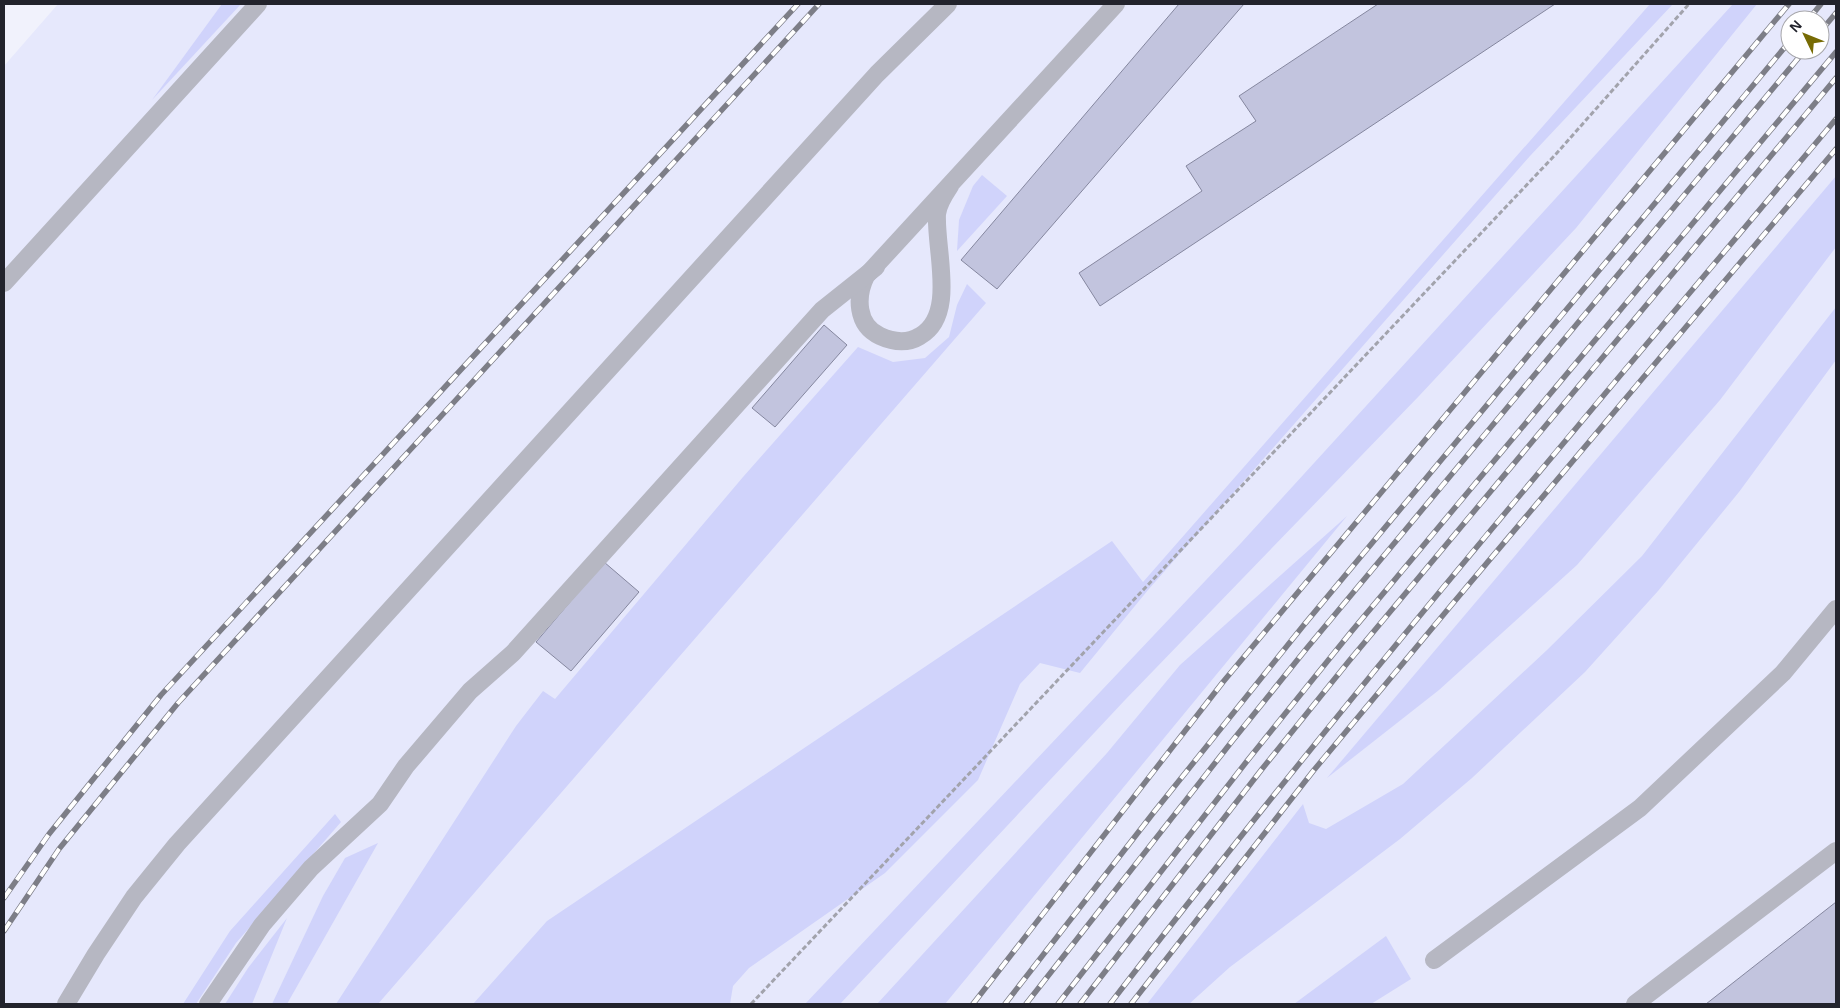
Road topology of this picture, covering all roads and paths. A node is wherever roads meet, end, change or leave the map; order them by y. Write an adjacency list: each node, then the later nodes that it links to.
1 (258, 4): 7 (lane)
2 (948, 4): 11 (lane)
3 (1116, 4): 5 (lane)
4 (1689, 4): 13 (path)
5 (950, 186): 6 (lane); 6 (lane)
6 (876, 267): 12 (lane)
7 (4, 282)
8 (1836, 609): 10 (lane)
9 (1836, 852): 14 (lane)
10 (1434, 960)
11 (66, 1004)
12 (208, 1004)
13 (751, 1004)
14 (1635, 1004)

